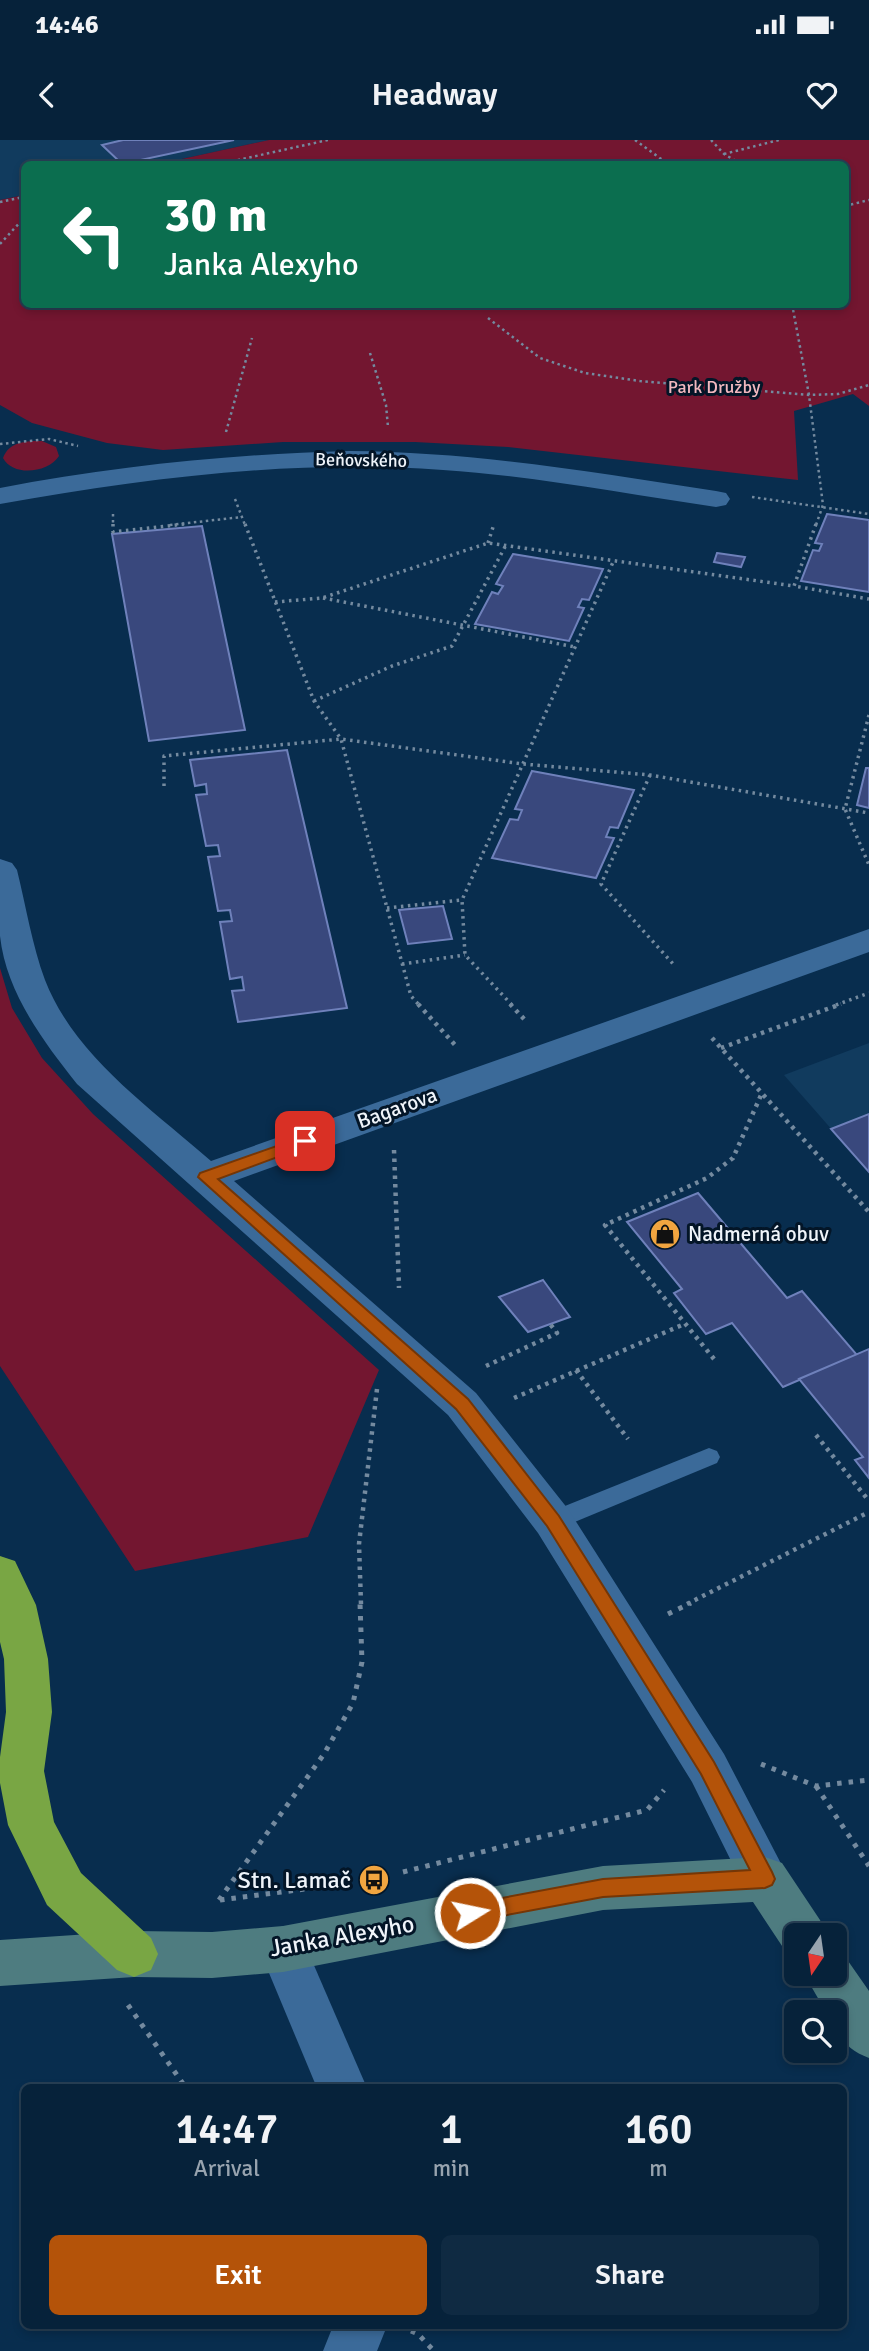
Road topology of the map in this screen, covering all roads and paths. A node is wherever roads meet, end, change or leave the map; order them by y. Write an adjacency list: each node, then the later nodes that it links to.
1 (328, 140): 6 (path)
2 (635, 140): 7 (path)
3 (711, 140): 5 (path)
4 (779, 140): 5 (path)
5 (724, 154): 8 (path)
6 (234, 161)
7 (664, 161)
8 (736, 161)
9 (21, 198): 11 (path)
10 (869, 200): 12 (path)
11 (0, 202)
12 (849, 205)
13 (21, 221): 14 (path)
14 (0, 244)
15 (794, 308): 20 (path)
16 (488, 318): 20 (path)
17 (252, 338): 22 (path)
18 (370, 353): 21 (path)
19 (869, 385): 20 (path)
20 (809, 395): 28 (path)
21 (388, 433)
22 (224, 438)
23 (0, 444): 24 (path)
24 (89, 451)
25 (3, 495): 27 (street, Beňovského)
26 (234, 497): 37 (path)
27 (716, 499): 28 (path)
28 (823, 505): 29 (path); 34 (path)
29 (869, 514)
30 (494, 524): 31 (path)
31 (488, 543): 32 (path); 35 (path)
32 (506, 545): 33 (path); 38 (path)
33 (614, 560): 34 (path); 39 (path)
34 (794, 586): 36 (path)
35 (322, 598): 37 (path); 38 (path)
36 (869, 599)
37 (275, 602): 40 (path)
38 (465, 626): 39 (path); 40 (path)
39 (575, 647): 43 (path)
40 (314, 701): 42 (path)
41 (869, 717): 46 (path)
42 (341, 739): 43 (path); 45 (path); 51 (path)
43 (523, 764): 44 (path); 50 (path)
44 (650, 775): 46 (path); 55 (path)
45 (164, 786)
46 (845, 809): 47 (path); 48 (path)
47 (869, 813)
48 (869, 865)
49 (0, 870): 63 (street)
50 (462, 901): 51 (path); 53 (path)
51 (387, 908): 54 (path)
52 (869, 940): 62 (street, Bagarova)
53 (465, 955): 54 (path); 57 (path)
54 (402, 964): 59 (path)
55 (675, 966)
56 (869, 993): 60 (path)
57 (526, 1022)
58 (709, 1034): 60 (path)
59 (456, 1047)
60 (722, 1048): 61 (path)
61 (762, 1093): 64 (path); 66 (path)
62 (393, 1110): 63 (street, Bagarova); 67 (path)
63 (206, 1177): 67 (street)
64 (869, 1212)
65 (550, 1324): 69 (path)
66 (683, 1324): 68 (path); 70 (path)
67 (389, 1339): 77 (street); 88 (path)
68 (714, 1359)
69 (476, 1370)
70 (576, 1370): 71 (path); 73 (path)
71 (504, 1403)
72 (816, 1435): 75 (path)
73 (628, 1439)
74 (709, 1457): 77 (lane)
75 (869, 1501)
76 (869, 1512): 79 (path)
77 (553, 1521): 87 (street)
78 (0, 1574): 84 (highway)
79 (661, 1618)
80 (754, 1761): 83 (path)
81 (673, 1780): 86 (path)
82 (869, 1780): 83 (path)
83 (816, 1786): 85 (path)
84 (11, 1790): 91 (highway)
85 (869, 1866)
86 (400, 1873)
87 (765, 1879): 89 (street); 90 (street, Janka Alexyho)
88 (348, 1883)
89 (794, 1923)
90 (283, 1949): 91 (street, Janka Alexyho); 97 (street)
91 (134, 1954): 92 (street, Janka Alexyho)
92 (0, 1964)
93 (837, 1986): 95 (street)
94 (127, 2004): 96 (path)
95 (869, 2034)
96 (183, 2084)
97 (340, 2084)
98 (359, 2329): 100 (street)
99 (406, 2329): 101 (path)
100 (350, 2351)
101 (434, 2351)

